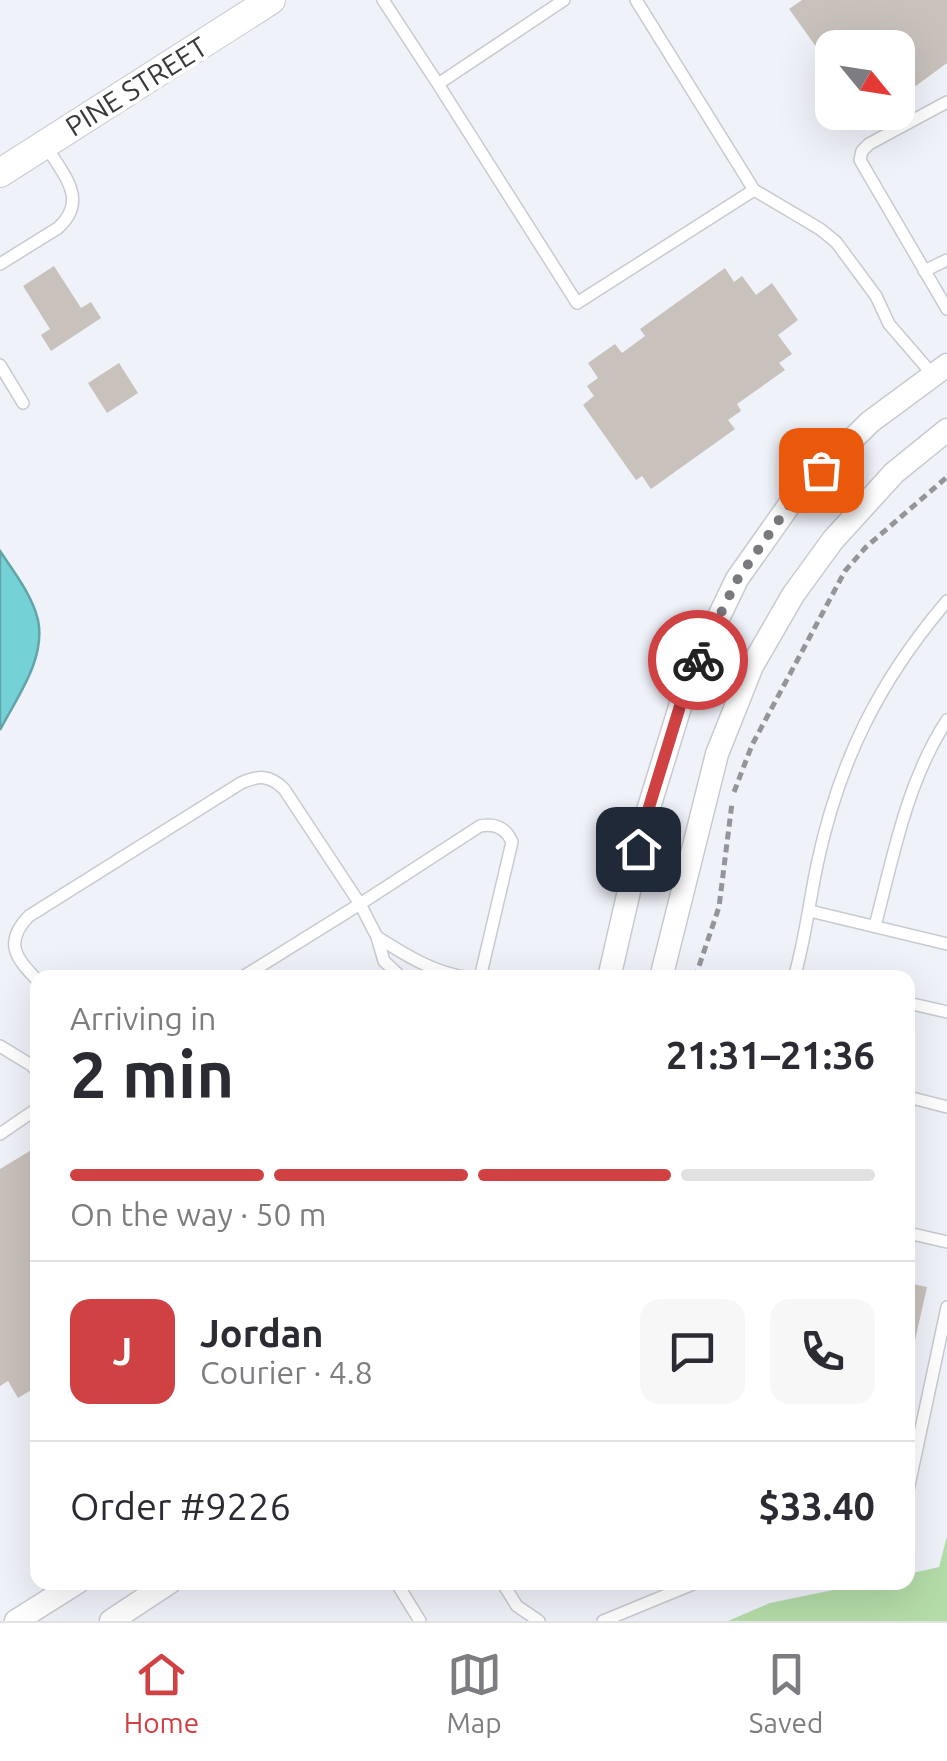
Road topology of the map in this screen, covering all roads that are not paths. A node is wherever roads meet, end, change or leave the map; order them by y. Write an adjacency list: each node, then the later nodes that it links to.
1 (271, 0): 7 (street, PINE STREET)
2 (383, 0): 5 (lane)
3 (564, 0): 5 (lane)
4 (636, 0): 9 (lane)
5 (438, 84): 9 (lane)
6 (947, 102): 12 (lane)
7 (45, 144): 8 (street, PINE STREET); 11 (lane)
8 (0, 172)
9 (754, 190): 15 (lane)
10 (947, 260): 12 (lane)
11 (0, 264)
12 (924, 271): 13 (lane)
13 (947, 309)
14 (0, 366): 16 (lane)
15 (940, 370): 29 (street)
16 (23, 402)
17 (947, 430): 30 (street)
18 (947, 600): 21 (lane)
19 (947, 720): 22 (lane)
20 (360, 904): 23 (lane); 25 (lane); 28 (lane); 32 (lane)
21 (810, 911): 22 (lane); 31 (lane)
22 (875, 926): 24 (lane)
23 (377, 937): 26 (lane); 27 (lane)
24 (947, 944)
25 (254, 970)
26 (394, 970)
27 (436, 970)
28 (482, 970)
29 (611, 970)
30 (664, 970)
31 (797, 970)
32 (30, 973)
33 (915, 1005): 34 (lane)
34 (947, 1012)
35 (0, 1046): 36 (lane)
36 (30, 1064)
37 (915, 1099): 38 (lane)
38 (947, 1107)
39 (30, 1113): 40 (lane)
40 (0, 1134)
41 (915, 1235): 42 (lane)
42 (947, 1242)
43 (947, 1307): 44 (lane)
44 (915, 1457)
45 (65, 1590): 50 (street)
46 (158, 1590): 51 (street)
47 (401, 1590): 52 (lane)
48 (507, 1590): 53 (lane)
49 (679, 1590): 54 (lane)
50 (16, 1621)
51 (111, 1621)
52 (420, 1621)
53 (539, 1621)
54 (603, 1621)

